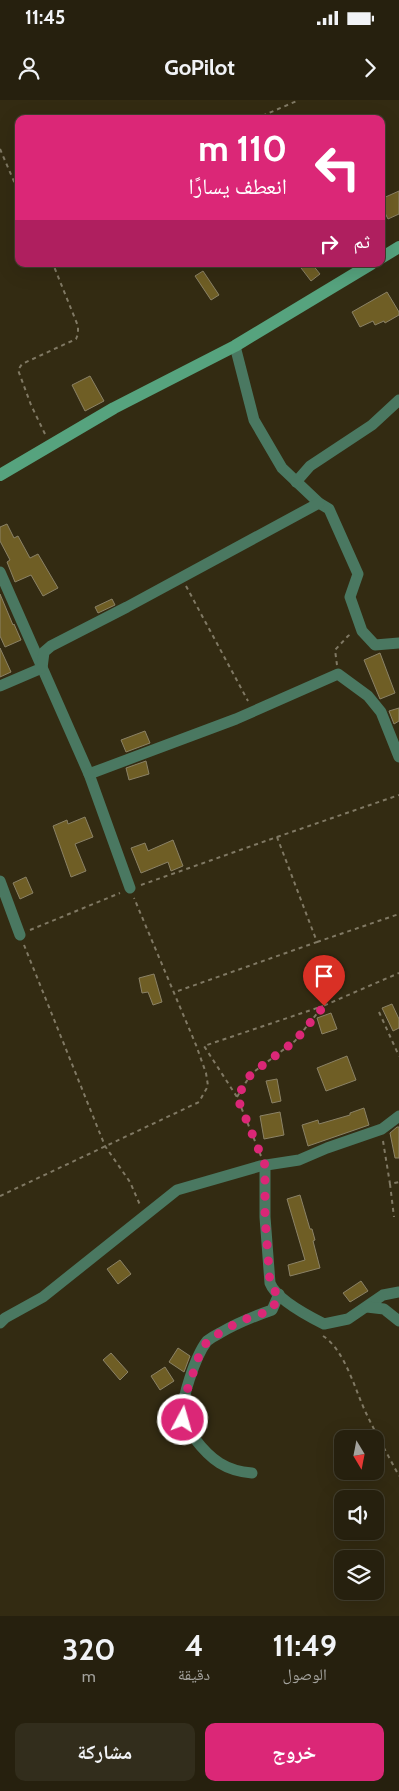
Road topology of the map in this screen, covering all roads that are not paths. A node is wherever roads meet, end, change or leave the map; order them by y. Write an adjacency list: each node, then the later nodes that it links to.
1 (399, 247): 2 (street)
2 (385, 256)
3 (366, 267): 4 (street)
4 (235, 346): 6 (street); 7 (street)
5 (399, 400): 7 (street)
6 (0, 475)
7 (296, 482): 8 (street)
8 (319, 503): 10 (street); 11 (street)
9 (0, 572): 11 (street)
10 (399, 642)
11 (42, 668): 12 (street); 14 (street)
12 (0, 686)
13 (399, 757): 14 (street)
14 (89, 774): 16 (street)
15 (0, 881): 17 (street)
16 (130, 888)
17 (20, 934)
18 (399, 1116): 19 (street)
19 (265, 1165): 21 (street); 24 (street)
20 (399, 1292): 22 (street)
21 (279, 1294): 22 (street); 25 (street)
22 (367, 1307): 23 (street)
23 (399, 1321)
24 (0, 1323)
25 (252, 1474)

